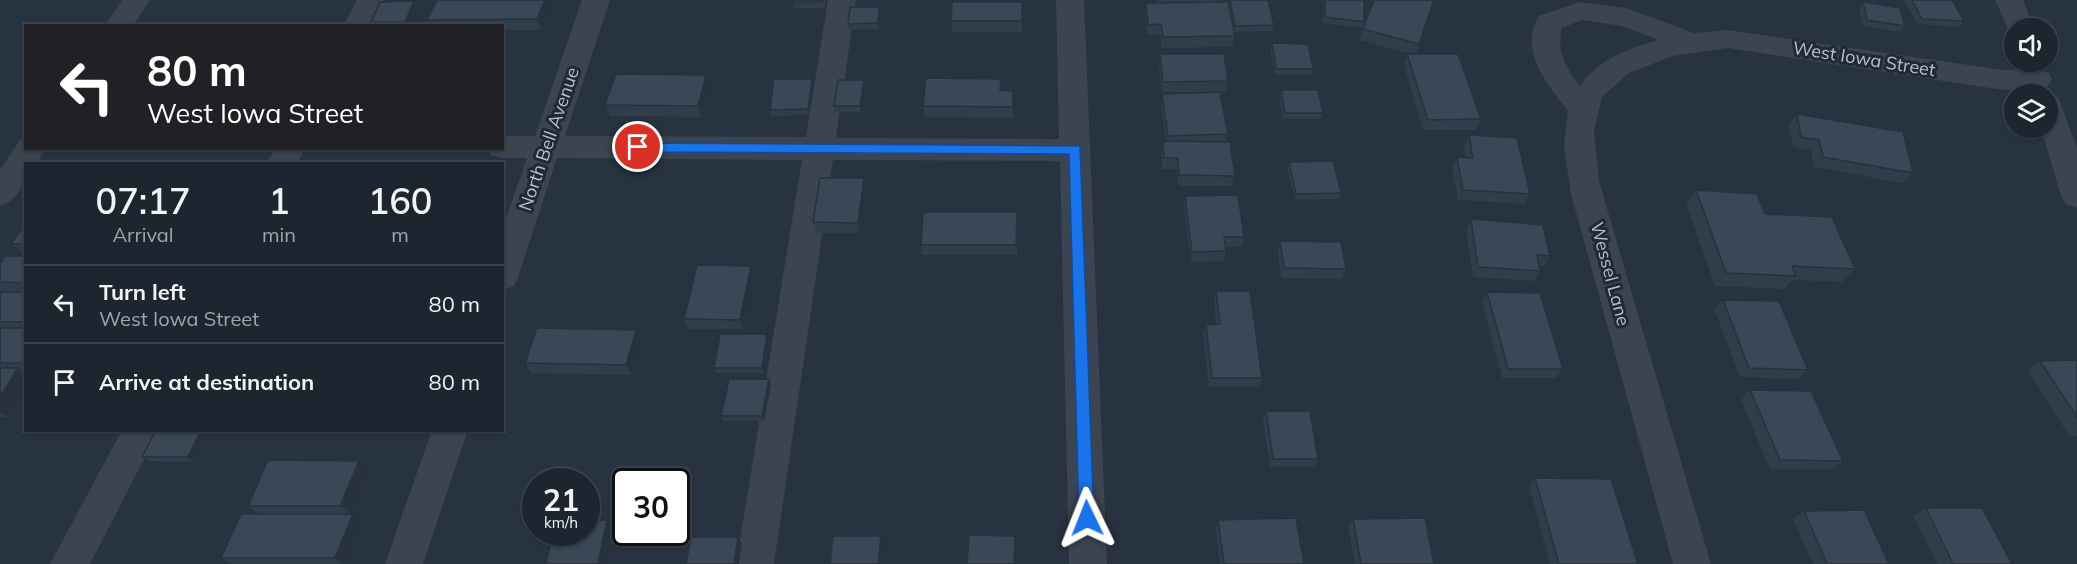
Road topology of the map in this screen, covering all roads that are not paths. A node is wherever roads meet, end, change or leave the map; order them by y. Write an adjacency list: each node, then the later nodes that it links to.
1 (136, 0): 8 (street)
2 (371, 0): 9 (street)
3 (596, 0): 17 (street, North Bell Avenue)
4 (842, 0): 18 (street)
5 (1070, 0): 20 (street)
6 (2009, 0): 7 (street)
7 (2016, 18)
8 (119, 24)
9 (358, 24)
10 (1690, 42): 11 (street, West Iowa Street); 12 (street, Wessel Lane); 12 (street)
11 (2033, 84)
12 (1582, 109): 30 (street, Wessel Lane)
13 (2058, 138): 22 (street)
14 (0, 145): 15 (street)
15 (24, 146)
16 (504, 147): 17 (street)
17 (547, 147): 18 (street); 23 (street, North Bell Avenue)
18 (820, 148): 20 (street); 28 (street)
19 (30, 150): 21 (street)
20 (1075, 150): 29 (street)
21 (0, 194)
22 (2077, 196)
23 (504, 271)
24 (140, 432): 26 (street)
25 (449, 432): 27 (street)
26 (69, 564)
27 (404, 564)
28 (755, 564)
29 (1088, 564)
30 (1692, 564)

